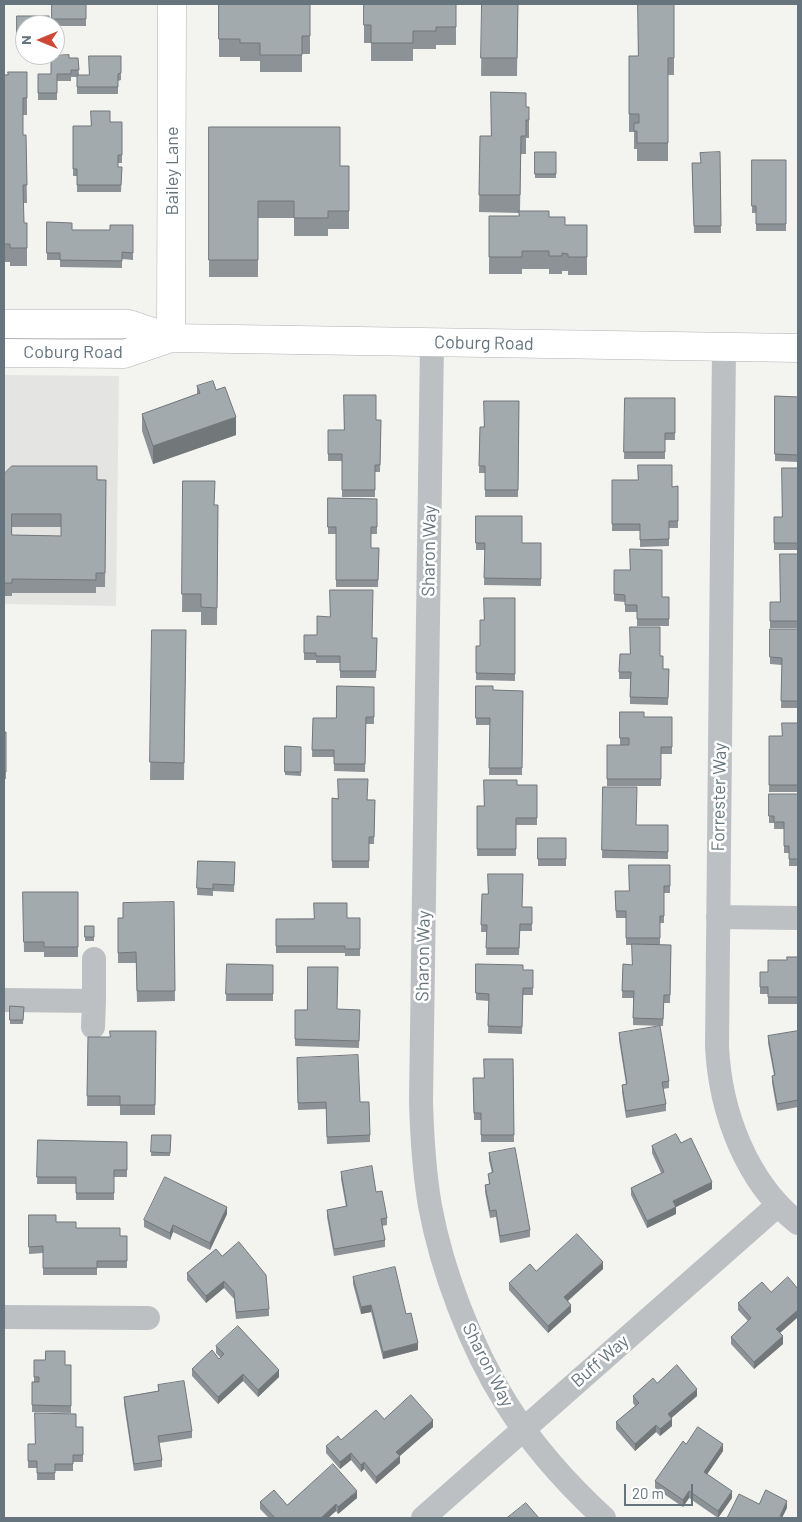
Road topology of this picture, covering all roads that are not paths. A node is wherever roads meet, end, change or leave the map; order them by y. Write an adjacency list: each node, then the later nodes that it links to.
1 (172, 4): 3 (main road, Bailey Lane)
2 (4, 324): 3 (main road, Coburg Road)
3 (170, 338): 4 (main road, Coburg Road); 7 (main road, Coburg Road)
4 (432, 343): 5 (main road, Coburg Road); 18 (street, Sharon Way)
5 (724, 347): 6 (main road, Coburg Road); 8 (street, Forrester Way)
6 (798, 348)
7 (4, 353)
8 (718, 917): 9 (street); 14 (street, Forrester Way)
9 (798, 918)
10 (94, 959): 12 (street)
11 (4, 1000): 12 (street)
12 (94, 1001): 13 (street)
13 (93, 1027)
14 (778, 1205): 15 (street, Forrester Way); 18 (street, Buff Way)
15 (798, 1223)
16 (4, 1317): 17 (street)
17 (148, 1318)
18 (524, 1429): 19 (street, Buff Way); 20 (street, Sharon Way)
19 (423, 1518)
20 (604, 1518)

